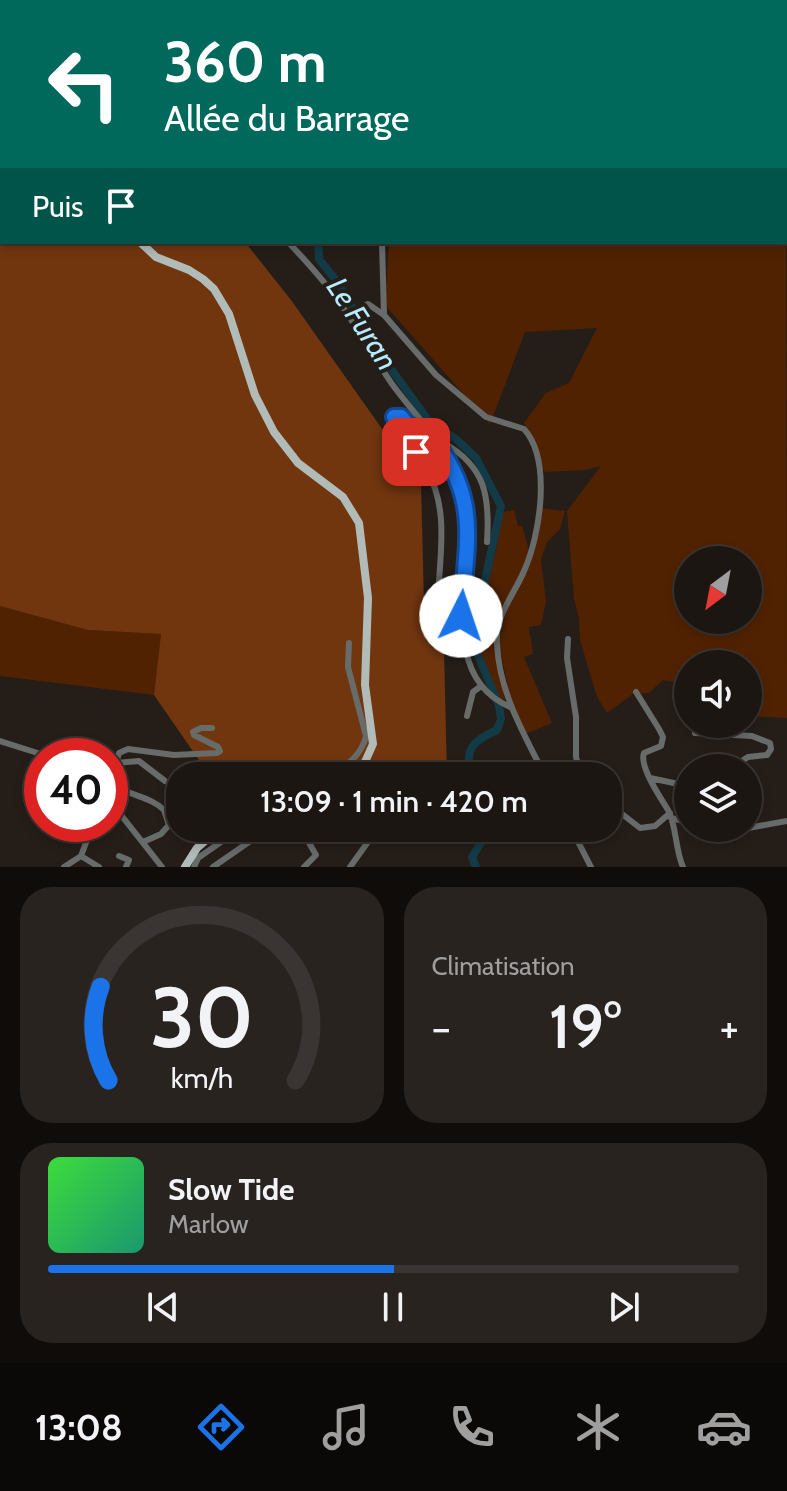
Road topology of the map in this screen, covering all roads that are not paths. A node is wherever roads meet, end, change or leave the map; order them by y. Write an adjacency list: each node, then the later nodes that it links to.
1 (142, 244): 23 (main road)
2 (290, 244): 4 (street)
3 (382, 244): 5 (street)
4 (349, 313): 5 (street); 6 (street)
5 (384, 315): 14 (street)
6 (427, 430): 7 (street); 9 (street)
7 (438, 444): 8 (street); 12 (street)
8 (487, 542)
9 (438, 597)
10 (568, 639): 25 (street)
11 (349, 643): 22 (street)
12 (481, 686): 14 (street); 15 (street)
13 (636, 692): 27 (street)
14 (506, 706): 24 (street)
15 (467, 716)
16 (212, 728): 20 (street)
17 (757, 738): 21 (street)
18 (1, 743): 19 (street)
19 (24, 750)
20 (128, 750)
21 (762, 756)
22 (351, 762)
23 (365, 762)
24 (537, 762)
25 (577, 762)
26 (128, 763): 28 (street)
27 (650, 778): 29 (street); 32 (street)
28 (165, 781)
29 (674, 783)
30 (128, 792): 38 (street)
31 (622, 814): 32 (street)
32 (670, 816): 33 (street); 57 (street)
33 (674, 817)
34 (787, 821): 36 (street)
35 (128, 823): 38 (street)
36 (762, 825)
37 (86, 842): 45 (street)
38 (143, 842): 50 (street)
39 (204, 842): 51 (main road)
40 (221, 842): 52 (street)
41 (249, 842): 53 (street)
42 (309, 842): 54 (street)
43 (368, 842): 55 (street)
44 (578, 842): 56 (street)
45 (81, 856): 47 (street); 48 (street)
46 (119, 856): 49 (street)
47 (64, 867)
48 (99, 867)
49 (126, 867)
50 (162, 867)
51 (185, 867)
52 (194, 867)
53 (213, 867)
54 (304, 867)
55 (350, 867)
56 (591, 867)
57 (683, 867)

